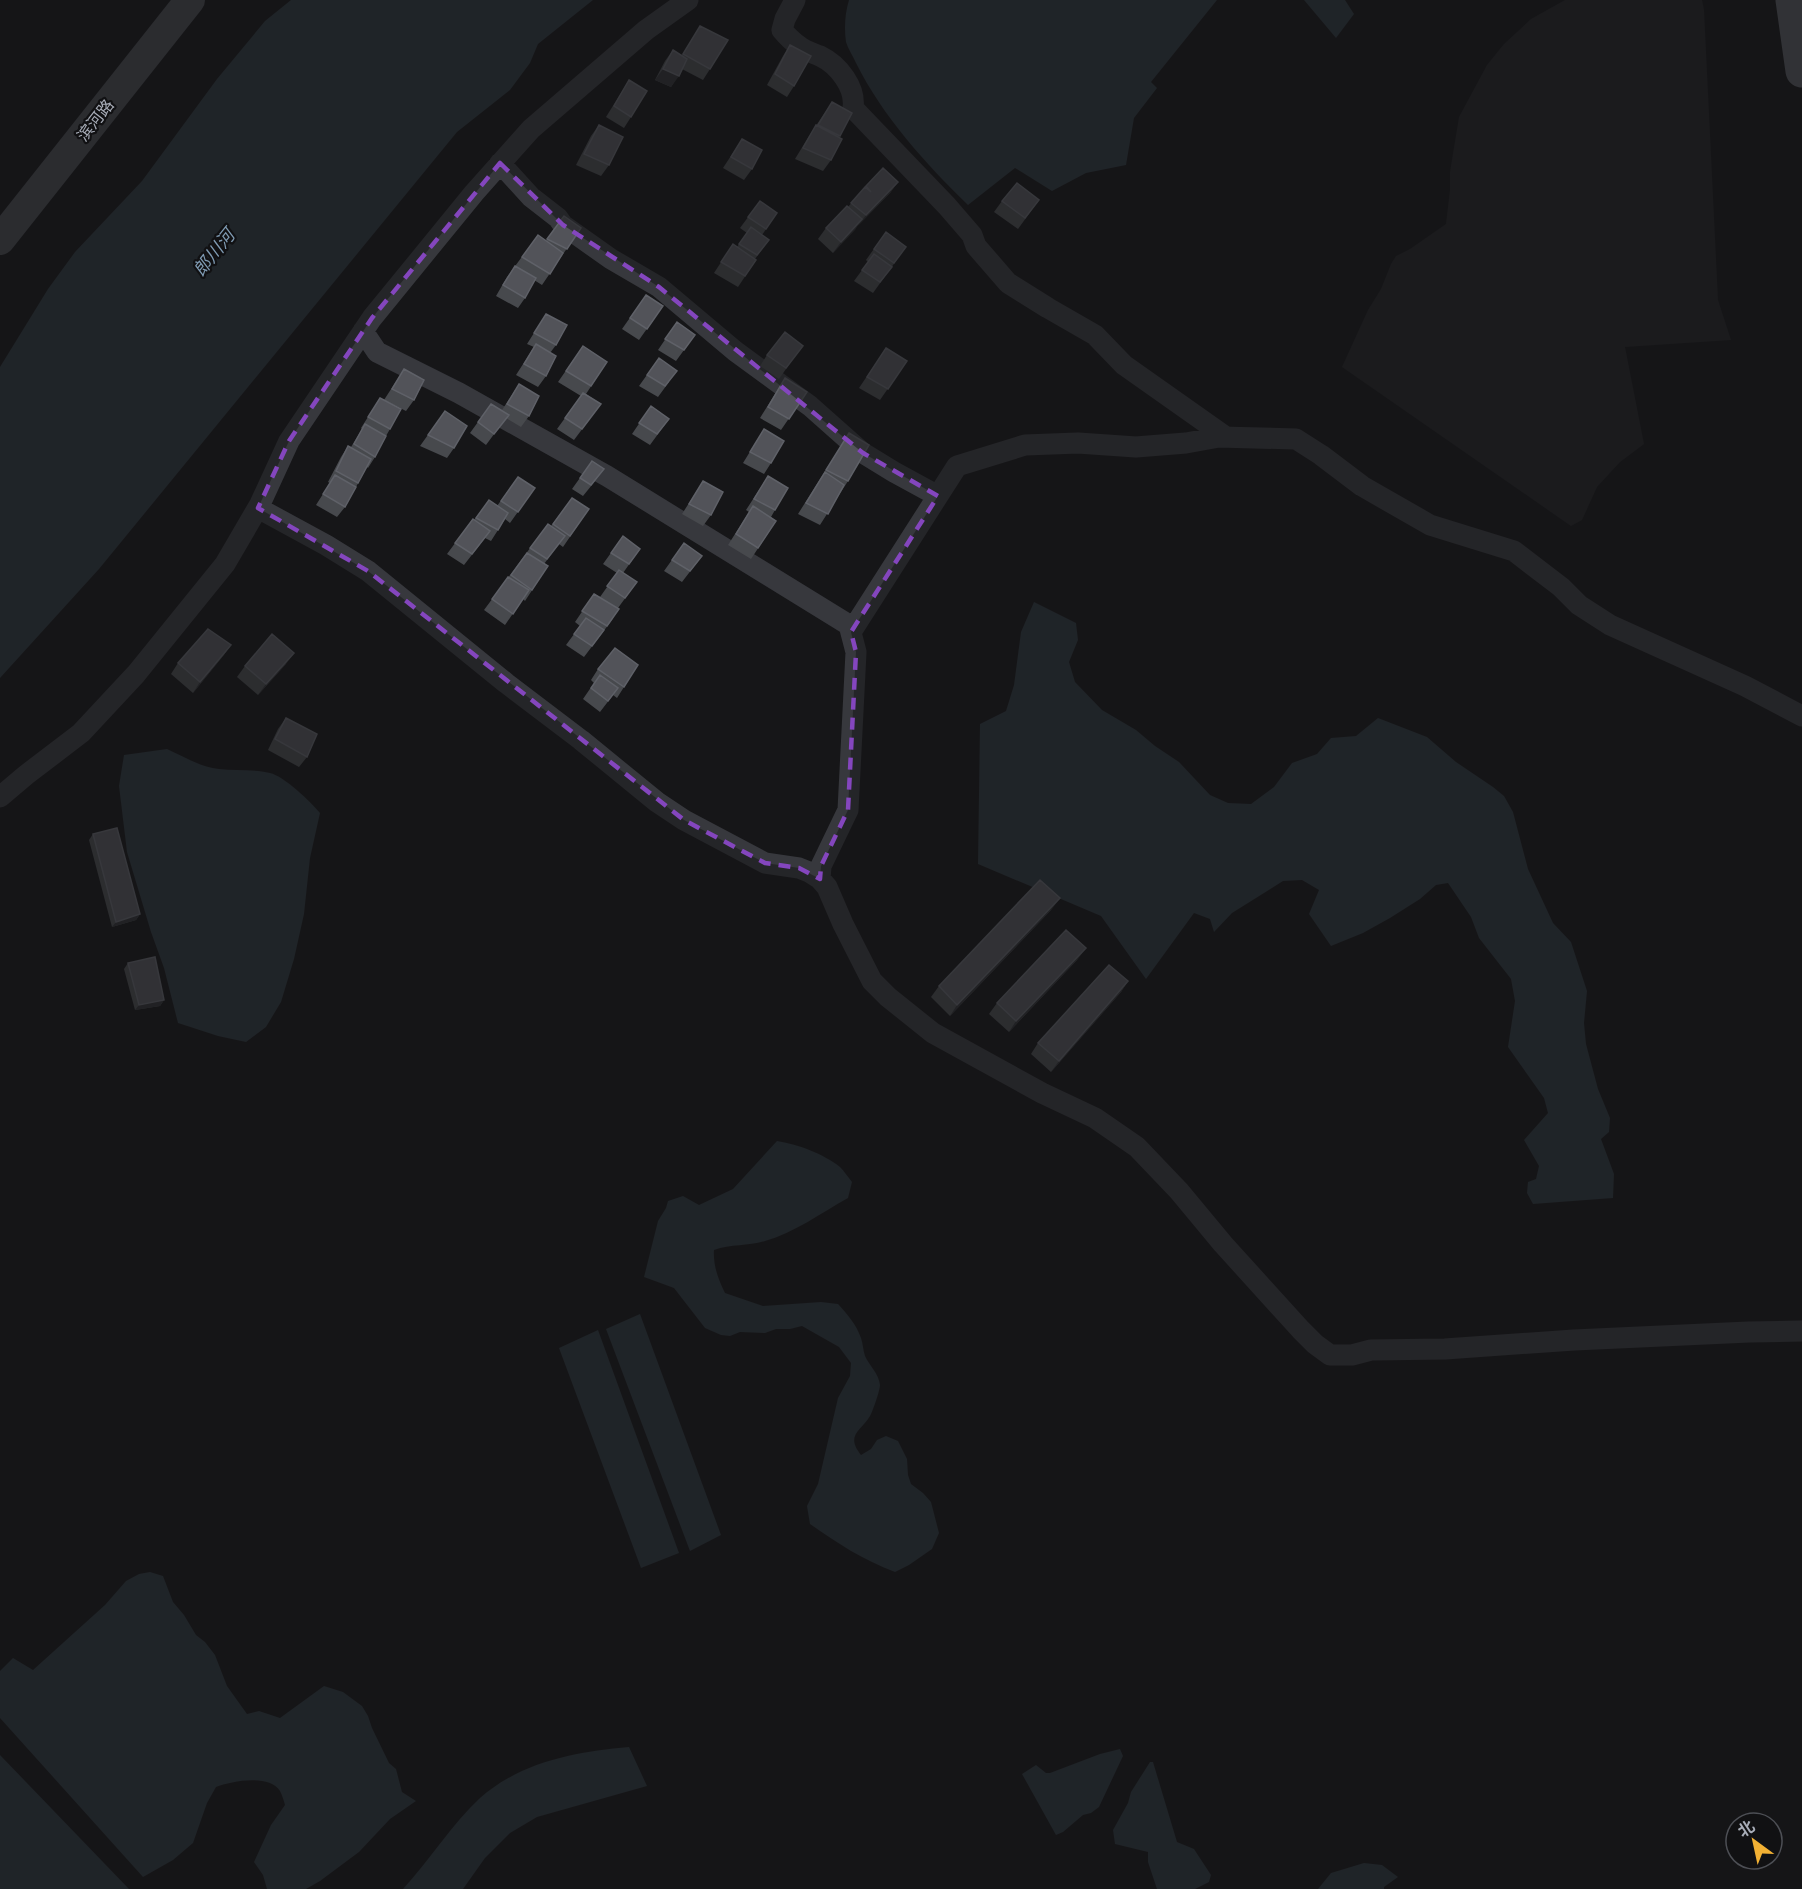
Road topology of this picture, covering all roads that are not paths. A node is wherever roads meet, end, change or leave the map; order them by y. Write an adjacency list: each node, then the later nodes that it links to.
1 (190, 0): 7 (street, 滨河路)
2 (688, 0): 6 (street)
3 (795, 0): 9 (street)
4 (1792, 0): 5 (main road)
5 (1802, 71)
6 (500, 163): 8 (street); 10 (street)
7 (0, 240)
8 (363, 331): 11 (street); 12 (street)
9 (1226, 437): 10 (street); 13 (street)
10 (938, 496): 12 (street)
11 (258, 508): 14 (street); 15 (street)
12 (851, 632): 15 (street)
13 (1802, 716)
14 (0, 797)
15 (820, 879): 16 (street)
16 (1802, 1331)

